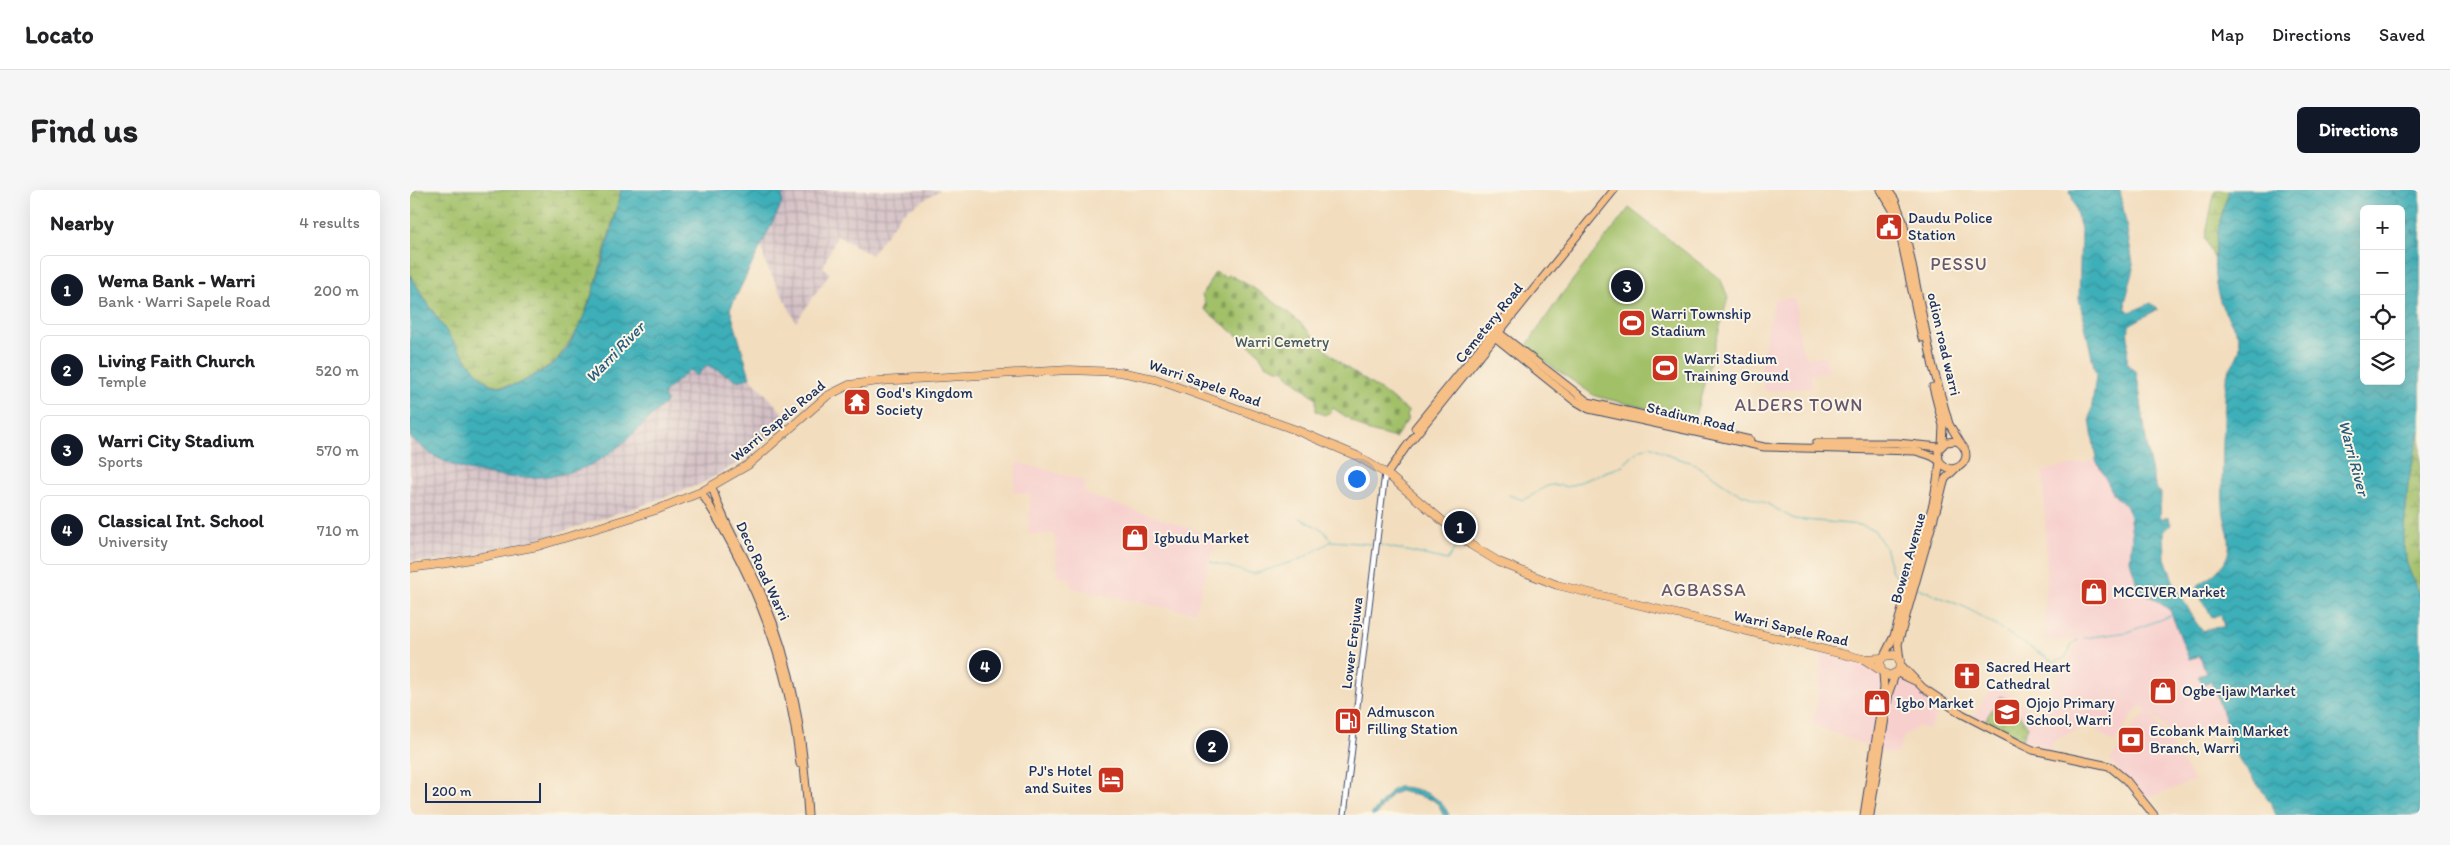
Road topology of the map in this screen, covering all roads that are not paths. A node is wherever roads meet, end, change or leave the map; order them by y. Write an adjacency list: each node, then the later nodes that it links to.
1 (1608, 190): 5 (main road, Cemetery Road)
2 (1614, 190): 5 (main road, Cemetery Road)
3 (1881, 190): 7 (main road, odion road warri)
4 (1888, 190): 6 (main road, odion road warri)
5 (1495, 333): 7 (main road, Stadium Road); 8 (main road, Stadium Road); 10 (main road, Cemetery Road)
6 (1962, 444): 7 (main road); 9 (main road)
7 (1941, 446): 8 (main road)
8 (1939, 461): 9 (main road); 14 (main road, Bowen Avenue)
9 (1956, 469): 16 (main road, Bowen Avenue)
10 (1385, 473): 11 (highway, Warri Sapele Road); 15 (highway, Warri Sapele Road); 22 (street, Lower Erejuwa)
11 (712, 487): 12 (highway, Warri Sapele Road); 21 (main road, Deco Road Warri)
12 (702, 492): 13 (highway, Warri Sapele Road); 20 (main road, Deco Road Warri)
13 (410, 568)
14 (1883, 657): 15 (highway, Warri Sapele Road); 16 (highway); 17 (highway)
15 (1863, 659): 17 (highway, Warri Sapele Road)
16 (1900, 662): 18 (highway); 19 (main road)
17 (1882, 672): 18 (highway); 23 (main road)
18 (1896, 674): 19 (main road); 24 (main road)
19 (1915, 681): 25 (main road)
20 (804, 815)
21 (808, 815)
22 (1344, 815)
23 (1864, 815)
24 (1870, 815)
25 (2154, 815)

